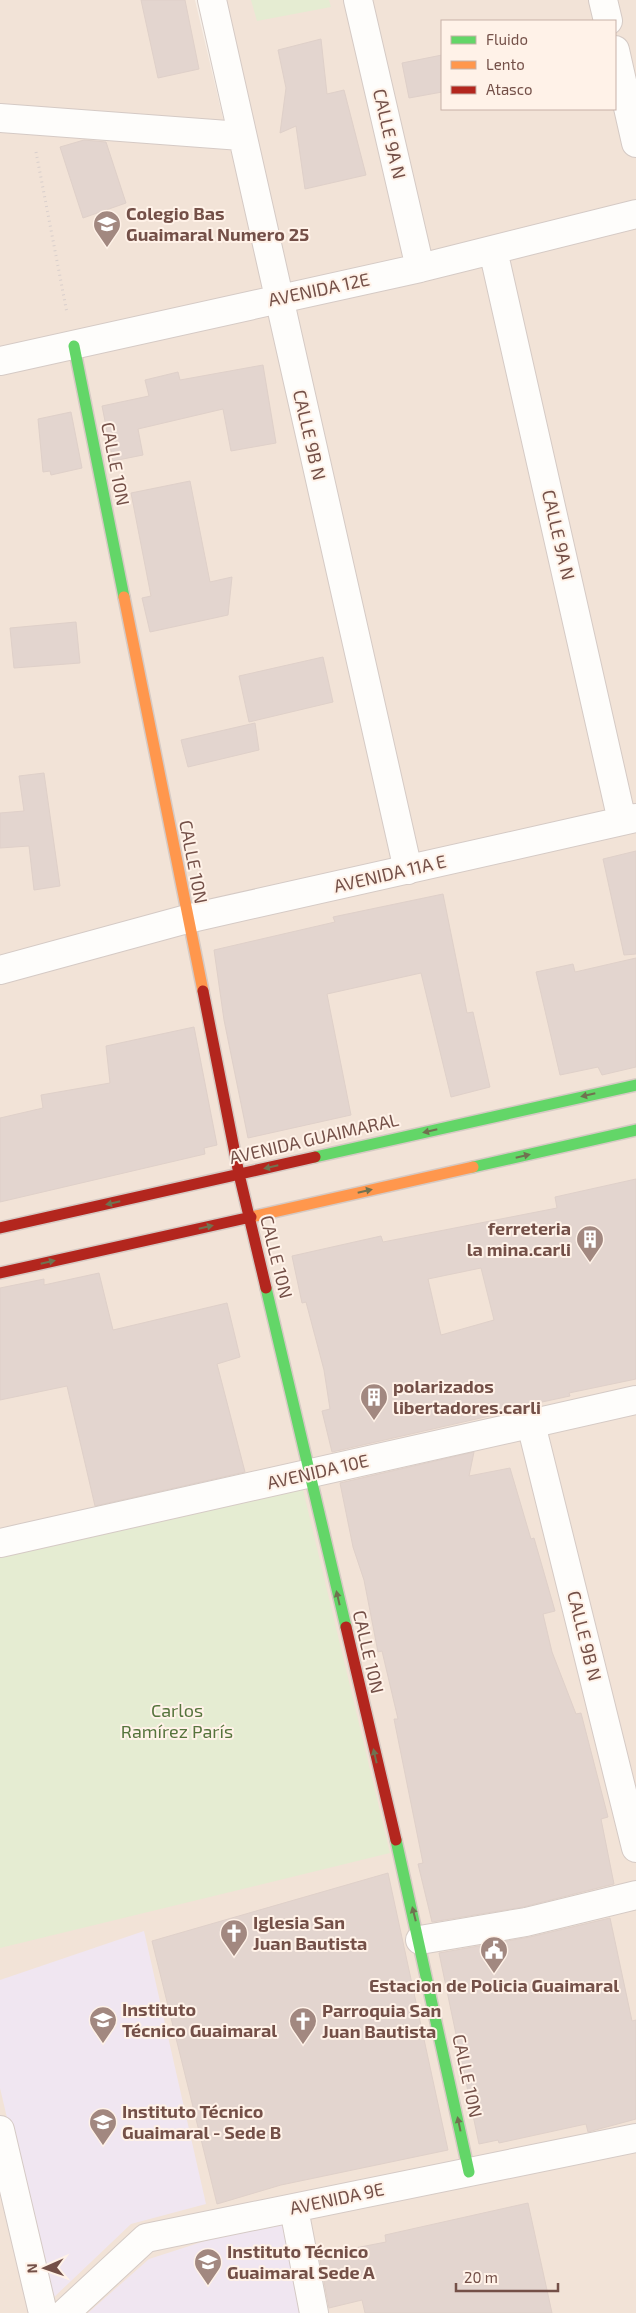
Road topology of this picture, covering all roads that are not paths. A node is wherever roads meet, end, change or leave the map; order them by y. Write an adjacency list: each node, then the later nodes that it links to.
1 (212, 0): 7 (street, CALLE 9B N)
2 (358, 0): 11 (street, CALLE 9A N)
3 (603, 0): 4 (street)
4 (608, 20)
5 (616, 54): 8 (street)
6 (0, 118): 7 (street)
7 (241, 136): 12 (street, CALLE 9B N)
8 (636, 143)
9 (636, 214): 10 (street, AVENIDA 12E)
10 (493, 250): 11 (street, AVENIDA 12E); 15 (street, CALLE 9A N)
11 (420, 268): 12 (street, AVENIDA 12E)
12 (278, 298): 13 (street, AVENIDA 12E); 16 (street, CALLE 9B N)
13 (74, 346): 14 (street, AVENIDA 12E); 17 (street, CALLE 10N)
14 (0, 361)
15 (629, 819): 16 (street, AVENIDA 11A E)
16 (408, 870): 17 (street, AVENIDA 11A E)
17 (187, 919): 18 (street, AVENIDA 11A E); 21 (street, CALLE 10N)
18 (0, 970)
19 (636, 1085): 21 (street, AVENIDA GUAIMARAL, one-way to 21)
20 (636, 1130): 22 (street, one-way to 20)
21 (238, 1174): 22 (street, CALLE 10N); 23 (street, AVENIDA GUAIMARAL, one-way to 23)
22 (248, 1218): 24 (street, one-way to 22); 27 (street, CALLE 10N)
23 (0, 1228)
24 (0, 1273)
25 (636, 1400): 26 (street, AVENIDA 10E)
26 (531, 1424): 27 (street, AVENIDA 10E); 29 (street, CALLE 9B N)
27 (308, 1474): 28 (street, AVENIDA 10E); 31 (street, CALLE 10N, one-way to 27)
28 (0, 1543)
29 (636, 1848)
30 (636, 1895): 31 (street)
31 (420, 1940): 34 (street, CALLE 10N, one-way to 31)
32 (0, 2130): 36 (street)
33 (636, 2138): 34 (street, AVENIDA 9E)
34 (469, 2172): 35 (street, AVENIDA 9E)
35 (294, 2208): 37 (street, AVENIDA 9E); 38 (street)
36 (44, 2313)
37 (65, 2313)
38 (314, 2313)

